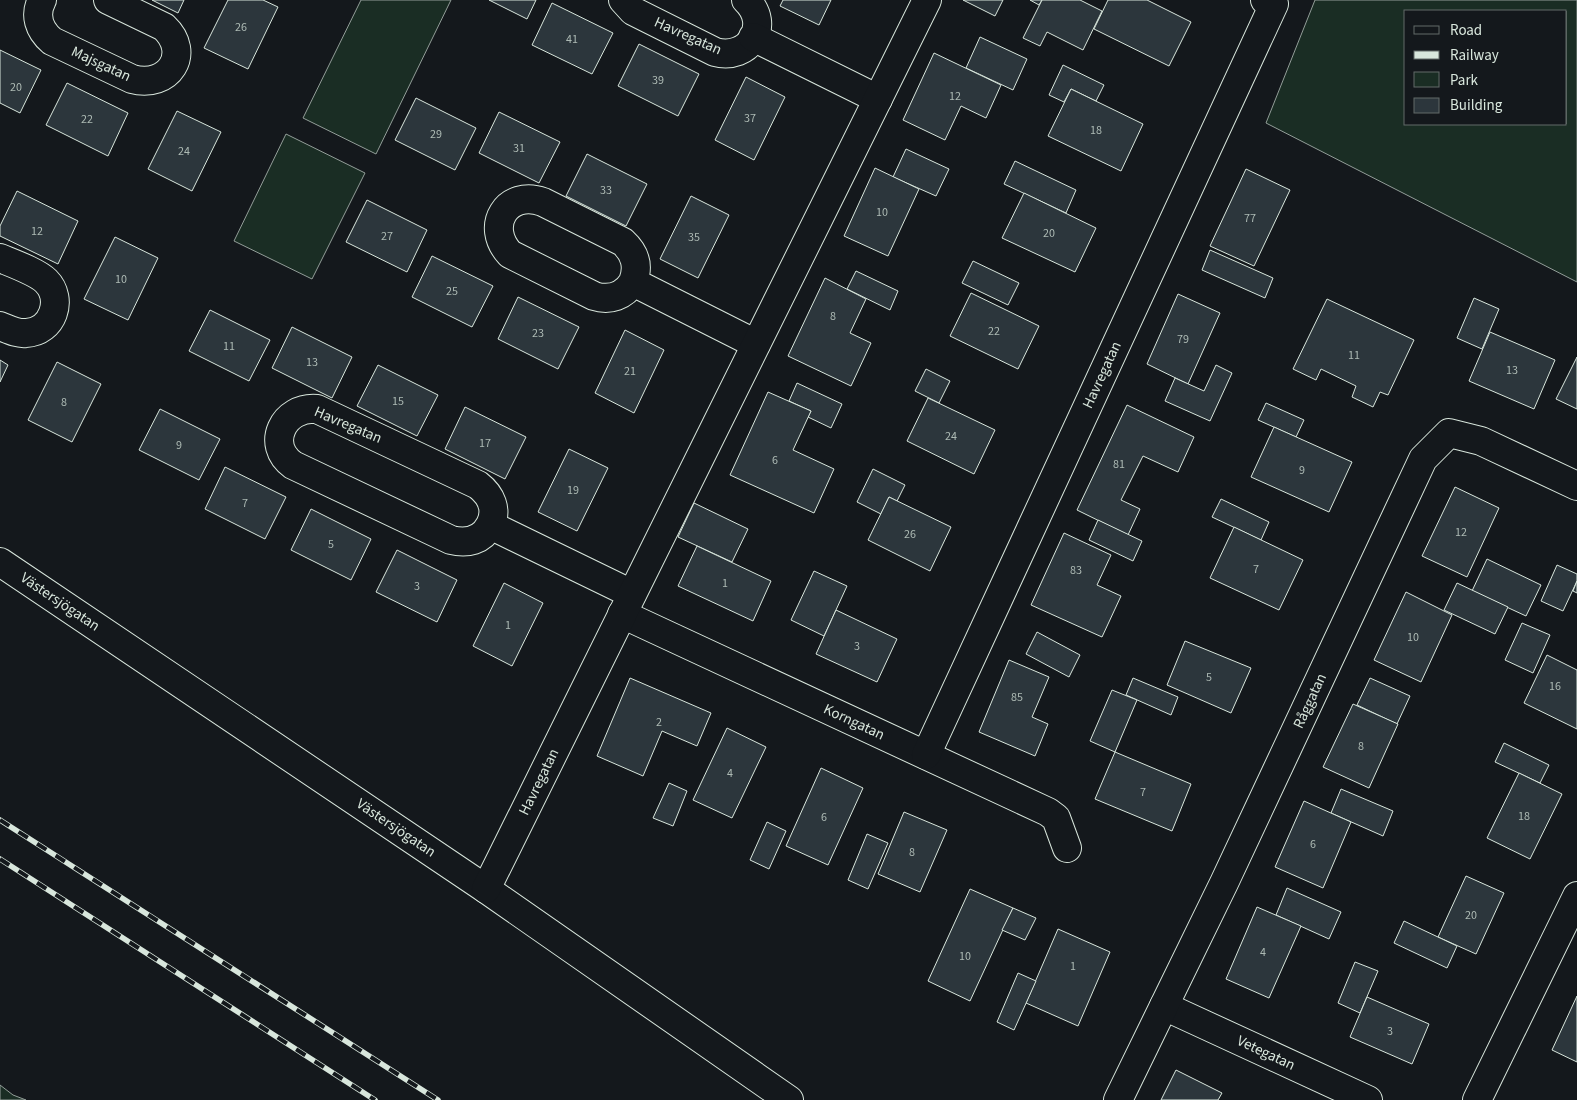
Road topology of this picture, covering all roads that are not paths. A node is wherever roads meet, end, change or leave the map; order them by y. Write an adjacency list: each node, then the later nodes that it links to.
1 (108, 0): 6 (street, Majsgatan)
2 (623, 0): 7 (street, Havregatan)
3 (746, 0): 7 (street)
4 (927, 0): 8 (street, Havregatan)
5 (1265, 0): 17 (street, Havregatan)
6 (40, 1)
7 (753, 37): 8 (street)
8 (878, 99): 12 (street, Havregatan)
9 (0, 258): 11 (street)
10 (633, 282): 10 (street); 12 (street)
11 (0, 326)
12 (756, 344): 16 (street, Havregatan)
13 (1577, 486): 21 (street, Råggatan)
14 (490, 525): 14 (street, Havregatan); 16 (street)
15 (0, 562): 19 (street, Västersjögatan)
16 (627, 604): 17 (street, Korngatan); 19 (street, Havregatan)
17 (926, 755): 18 (street, Korngatan)
18 (1067, 848)
19 (486, 889): 22 (street, Västersjögatan)
20 (1577, 896): 25 (street)
21 (1164, 1006): 23 (street, Råggatan); 24 (street, Vetegatan)
22 (789, 1100)
23 (1118, 1100)
24 (1368, 1100)
25 (1477, 1100)

